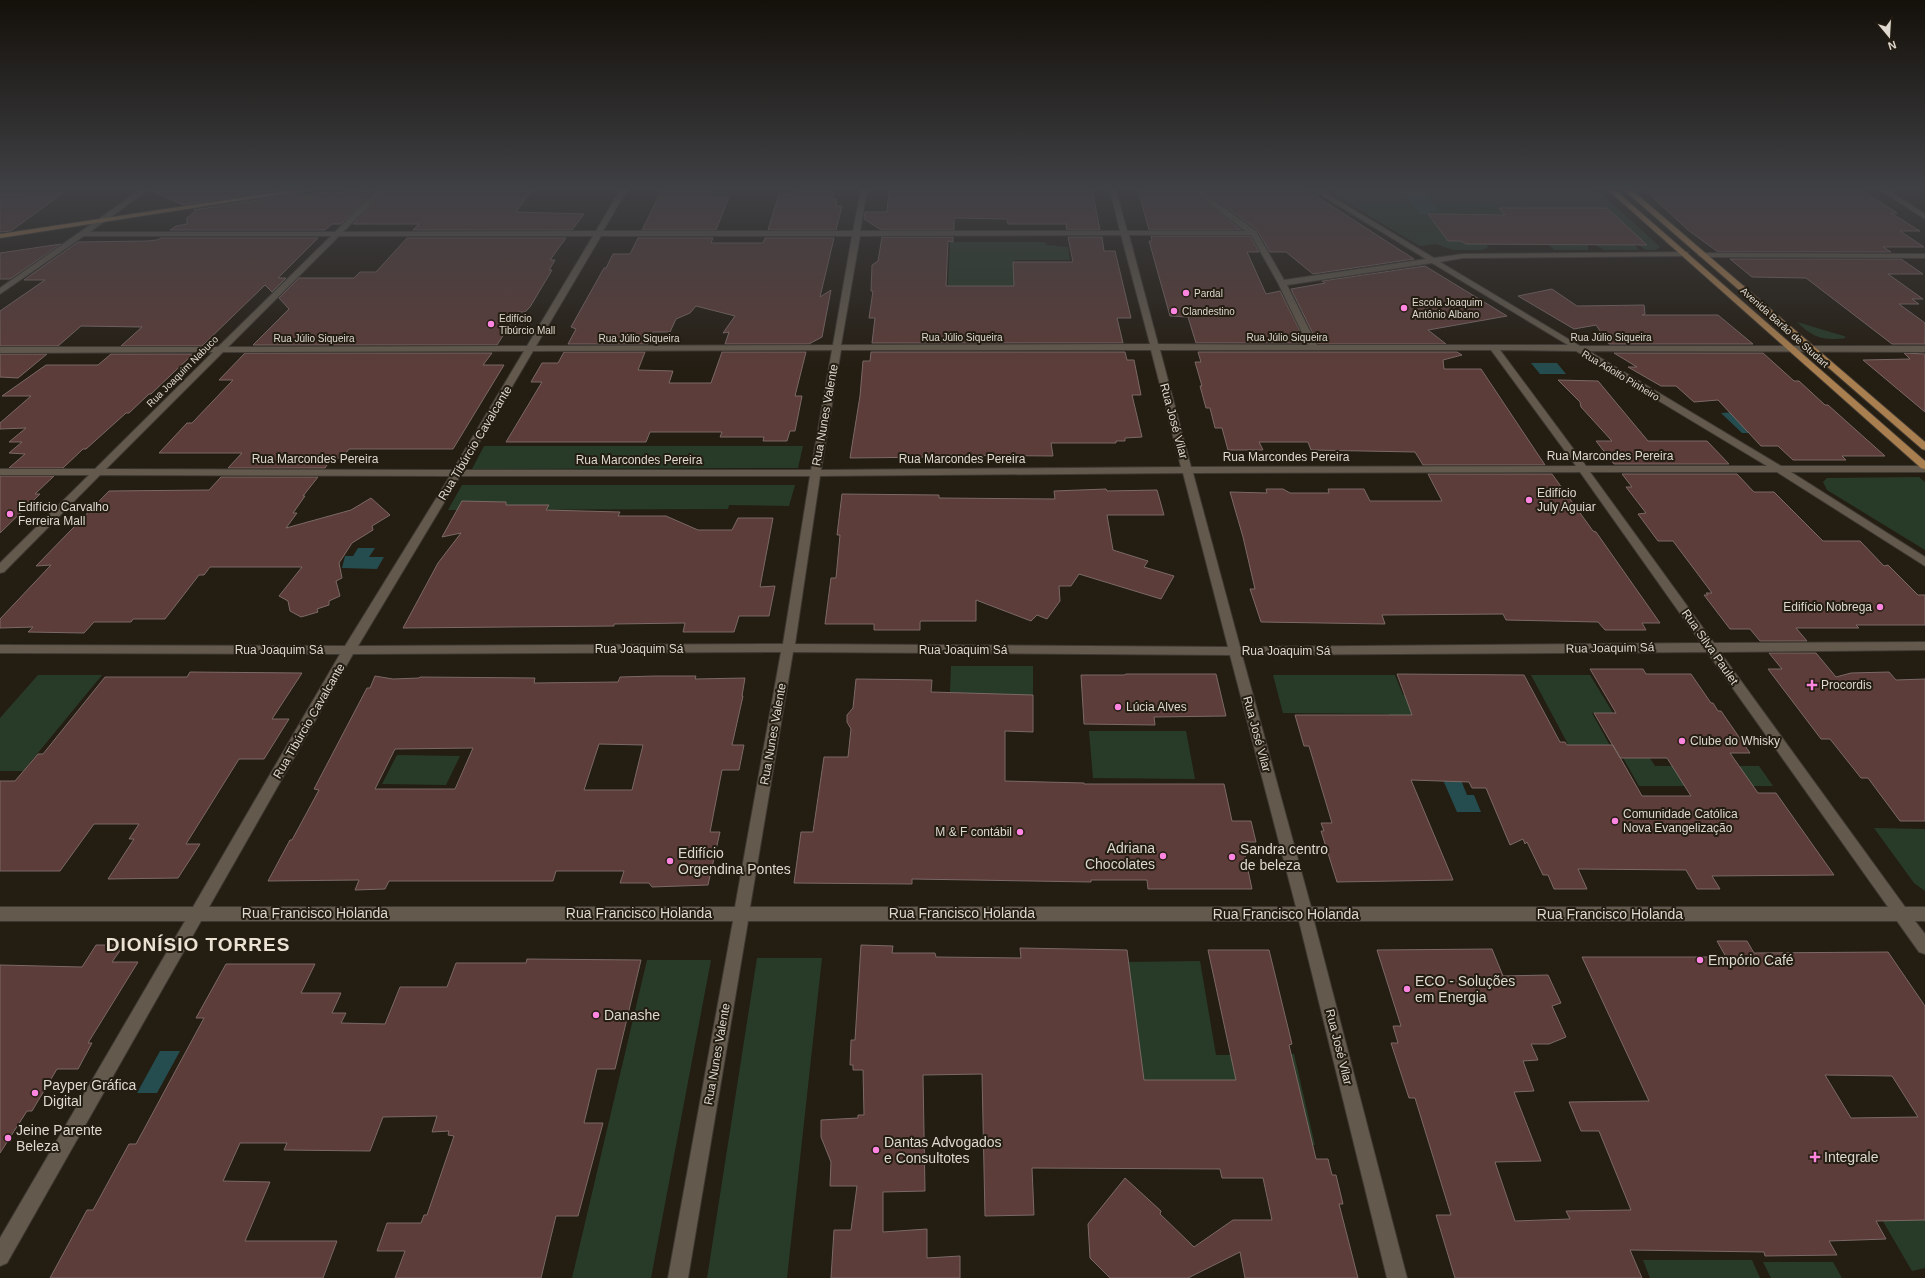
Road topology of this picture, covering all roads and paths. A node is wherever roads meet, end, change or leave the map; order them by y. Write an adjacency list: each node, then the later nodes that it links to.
1 (61, 250): 15 (street)
2 (322, 250): 20 (street, Rua Joaquim Nabuco)
3 (589, 250): 21 (street, Rua Tibúrcio Cavalcante)
4 (854, 250): 22 (street, Rua Nunes Valente)
5 (1130, 250): 16 (street, Rua José Vilar)
6 (1263, 250): 14 (street)
7 (1417, 250): 13 (street, Rua Adolfo Pinheiro)
8 (1680, 250): 10 (main road, Avenida Barão de Studart)
9 (1696, 250): 11 (main road, Avenida Barão de Studart)
10 (1685, 254): 13 (street); 23 (main road, Avenida Barão de Studart)
11 (1702, 255): 12 (street); 24 (main road, Avenida Barão de Studart)
12 (1925, 256)
13 (1434, 260): 14 (street); 17 (street, Rua Adolfo Pinheiro)
14 (1282, 283): 18 (street)
15 (0, 292)
16 (1154, 347): 18 (street, Rua Júlio Siqueira); 22 (street, Rua Júlio Siqueira); 30 (street, Rua José Vilar)
17 (1575, 347): 19 (street, Rua Júlio Siqueira); 23 (street, Rua Júlio Siqueira); 29 (street, Rua Adolfo Pinheiro)
18 (1314, 348): 19 (street, Rua Júlio Siqueira)
19 (1494, 348): 31 (street, Rua Silva Paulet)
20 (220, 349): 21 (street, Rua Júlio Siqueira); 26 (street, Rua Júlio Siqueira); 33 (street, Rua Joaquim Nabuco)
21 (530, 349): 22 (street, Rua Júlio Siqueira); 34 (street, Rua Tibúrcio Cavalcante)
22 (837, 349): 35 (street, Rua Nunes Valente)
23 (1792, 349): 24 (street, Rua Júlio Siqueira); 28 (main road, Avenida Barão de Studart)
24 (1813, 349): 25 (street, Rua Júlio Siqueira); 27 (main road, Avenida Barão de Studart)
25 (1925, 349)
26 (0, 350)
27 (1925, 447)
28 (1925, 467): 29 (street, Rua Marcondes Pereira)
29 (1777, 468): 31 (street, Rua Marcondes Pereira); 36 (street, Rua Adolfo Pinheiro)
30 (1187, 470): 31 (street, Rua Marcondes Pereira); 35 (street, Rua Marcondes Pereira); 43 (street, Rua José Vilar)
31 (1583, 470): 39 (street, Rua Silva Paulet)
32 (0, 472): 33 (street, Rua Marcondes Pereira)
33 (97, 472): 34 (street, Rua Marcondes Pereira); 37 (street, Rua Joaquim Nabuco)
34 (458, 472): 35 (street, Rua Marcondes Pereira); 42 (street, Rua Tibúrcio Cavalcante)
35 (815, 473): 41 (street, Rua Nunes Valente)
36 (1925, 562)
37 (0, 569)
38 (1925, 646): 39 (street, Rua Joaquim Sá)
39 (1710, 647): 43 (street, Rua Joaquim Sá); 48 (street, Rua Silva Paulet)
40 (0, 648): 42 (street, Rua Joaquim Sá)
41 (788, 648): 42 (street, Rua Joaquim Sá); 43 (street, Rua Joaquim Sá); 46 (street, Rua Nunes Valente)
42 (350, 650): 44 (street, Rua Tibúrcio Cavalcante)
43 (1236, 651): 47 (street, Rua José Vilar)
44 (198, 913): 45 (street, Rua Francisco Holanda); 46 (street, Rua Francisco Holanda); 51 (street, Rua Tibúrcio Cavalcante)
45 (0, 914)
46 (742, 914): 47 (street, Rua Francisco Holanda); 52 (street, Rua Nunes Valente)
47 (1305, 914): 48 (street, Rua Francisco Holanda); 53 (street, Rua José Vilar)
48 (1901, 914): 49 (street, Rua Francisco Holanda); 50 (street, Rua Silva Paulet)
49 (1925, 914)
50 (1925, 947)
51 (0, 1256)
52 (678, 1278)
53 (1397, 1278)

